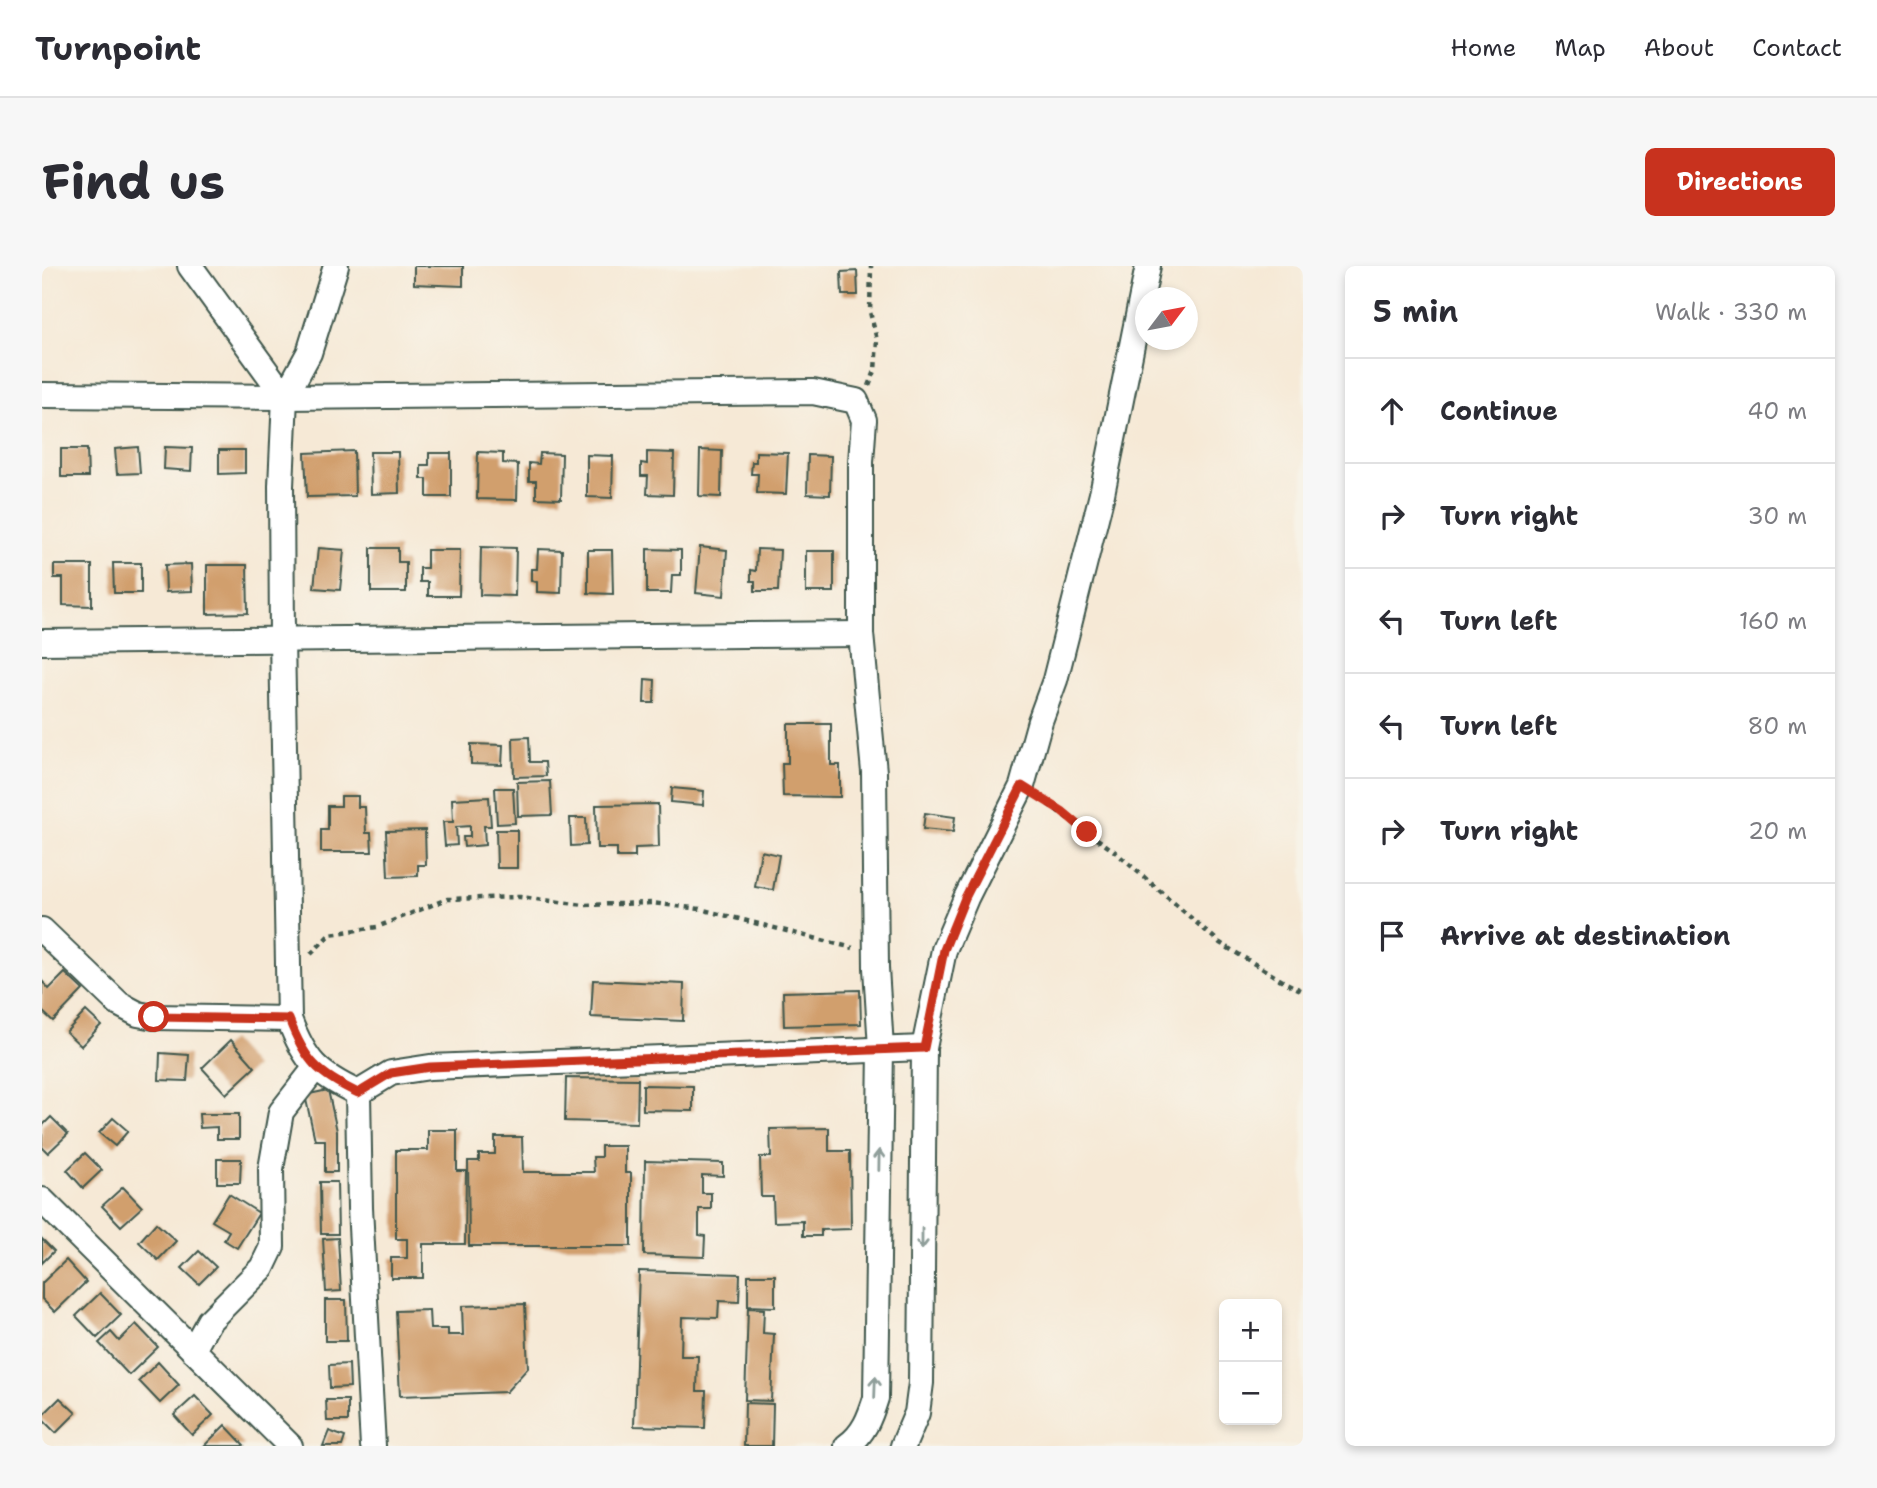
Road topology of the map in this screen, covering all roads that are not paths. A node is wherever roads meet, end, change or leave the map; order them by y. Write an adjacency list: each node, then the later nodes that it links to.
1 (190, 266): 5 (street)
2 (335, 266): 5 (street)
3 (1148, 266): 12 (street)
4 (42, 395): 5 (street)
5 (285, 397): 6 (street); 7 (street)
6 (861, 634): 7 (street); 11 (street)
7 (282, 638): 8 (street); 10 (street)
8 (42, 642)
9 (42, 930): 10 (street)
10 (289, 1019): 13 (street)
11 (881, 1048): 12 (street); 14 (street); 19 (street, one-way to 11)
12 (924, 1048): 20 (street, one-way to 20)
13 (316, 1067): 14 (street); 16 (street)
14 (358, 1093): 18 (street)
15 (42, 1199): 16 (street)
16 (193, 1350): 17 (street)
17 (290, 1446)
18 (373, 1446)
19 (847, 1446)
20 (903, 1446)

